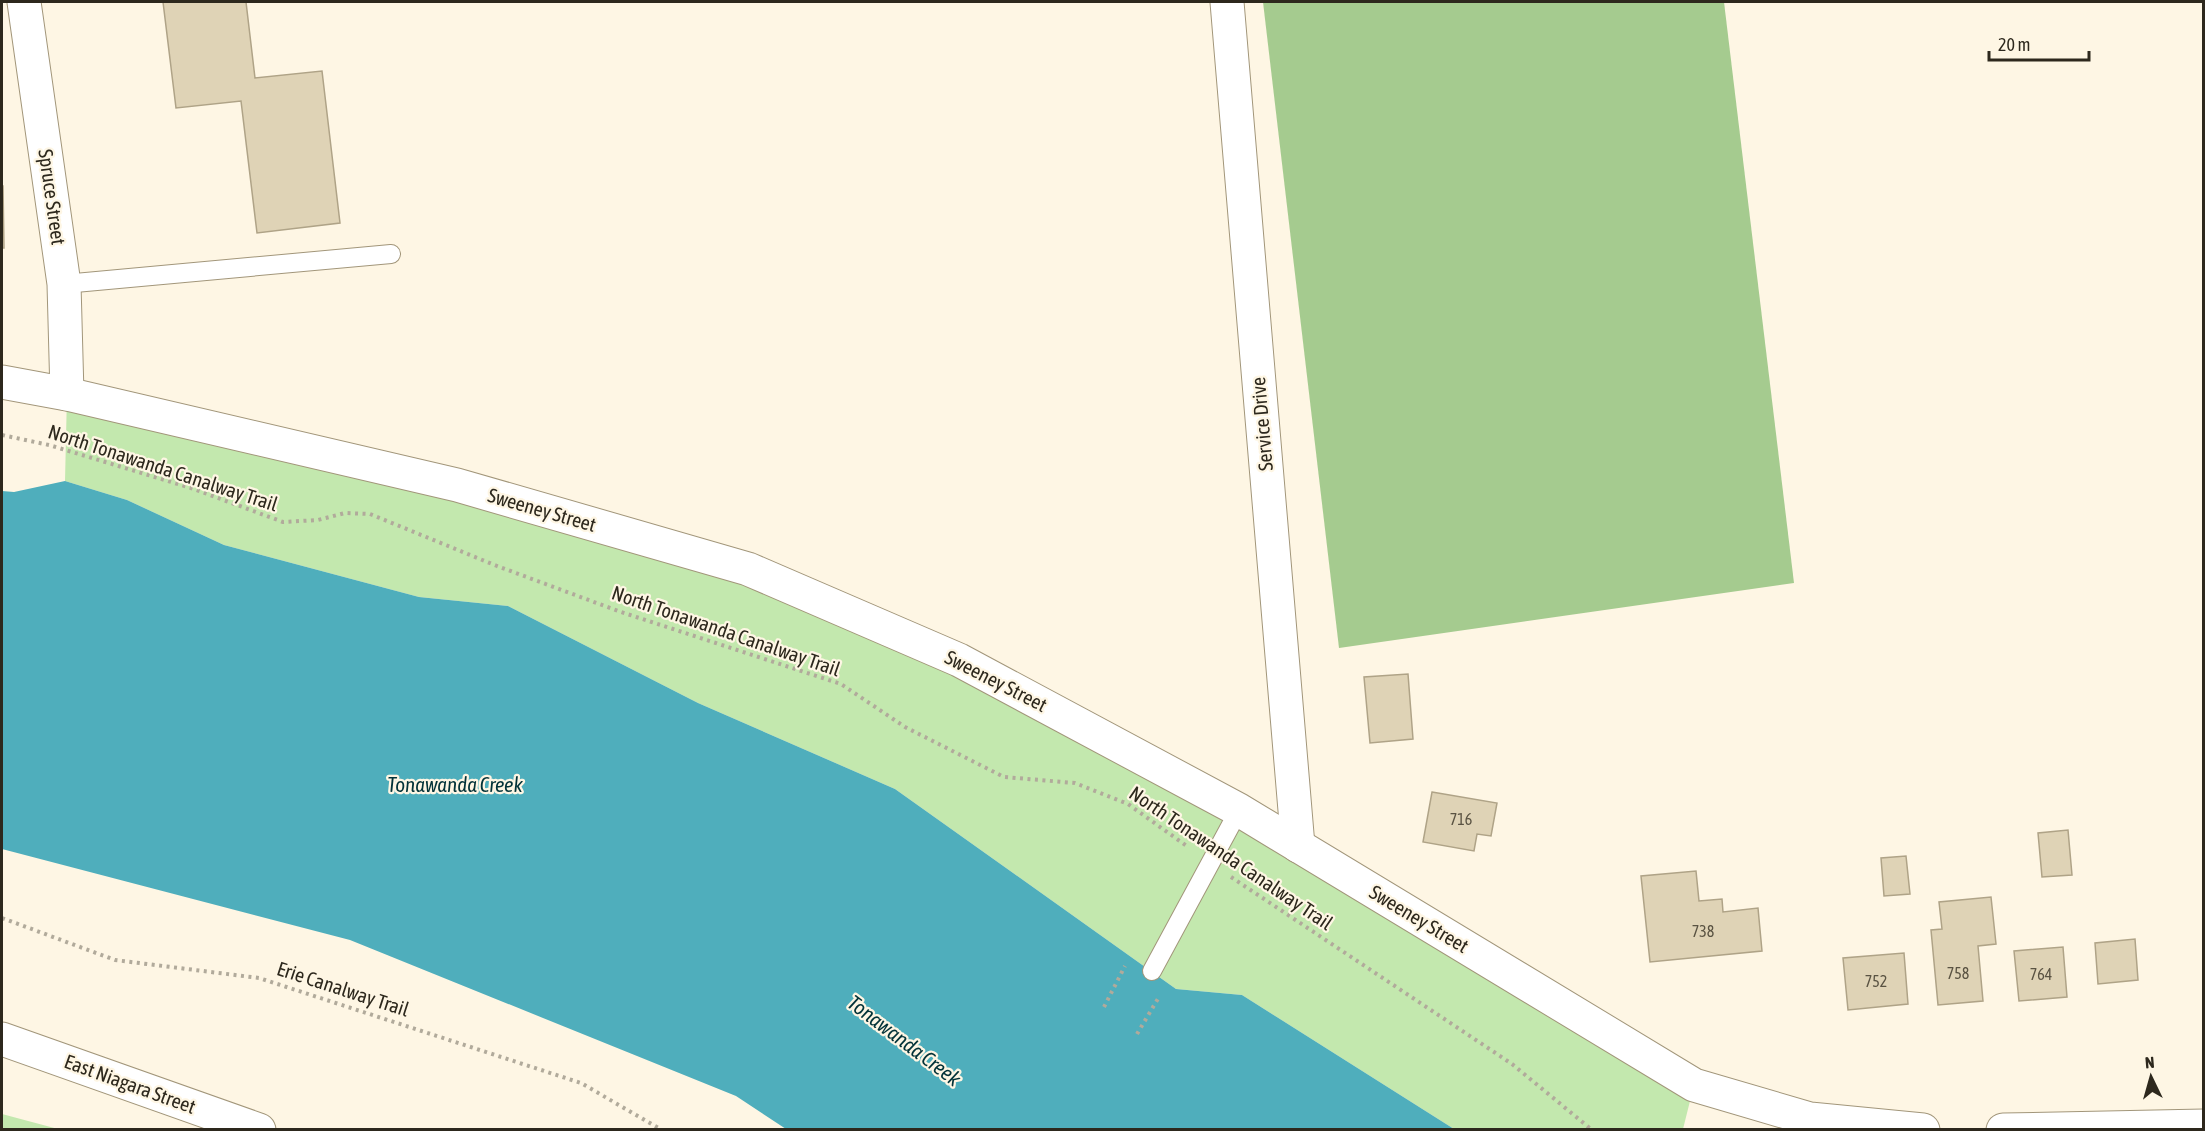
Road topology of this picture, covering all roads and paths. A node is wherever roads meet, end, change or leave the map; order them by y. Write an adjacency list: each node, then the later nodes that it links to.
1 (24, 2): 4 (street, Spruce Street)
2 (1227, 2): 9 (street, Service Drive)
3 (391, 254): 4 (lane)
4 (64, 284): 6 (street, Spruce Street)
5 (2, 382): 6 (street, Sweeney Street)
6 (67, 394): 8 (street, Sweeney Street)
7 (2, 435): 10 (path, North Tonawanda Canalway Trail)
8 (1239, 810): 9 (street, Sweeney Street); 10 (lane)
9 (1298, 846): 22 (street, Sweeney Street)
10 (1210, 863): 13 (lane); 21 (path, North Tonawanda Canalway Trail)
11 (2, 918): 20 (path, Erie Canalway Trail)
12 (1129, 959): 15 (path)
13 (1152, 971)
14 (1160, 995): 16 (path)
15 (1104, 1007)
16 (1137, 1034)
17 (2, 1039): 19 (street, East Niagara Street)
18 (2204, 1126): 23 (street)
19 (259, 1130)
20 (662, 1130)
21 (1592, 1130)
22 (1923, 1130)
23 (2003, 1130)

